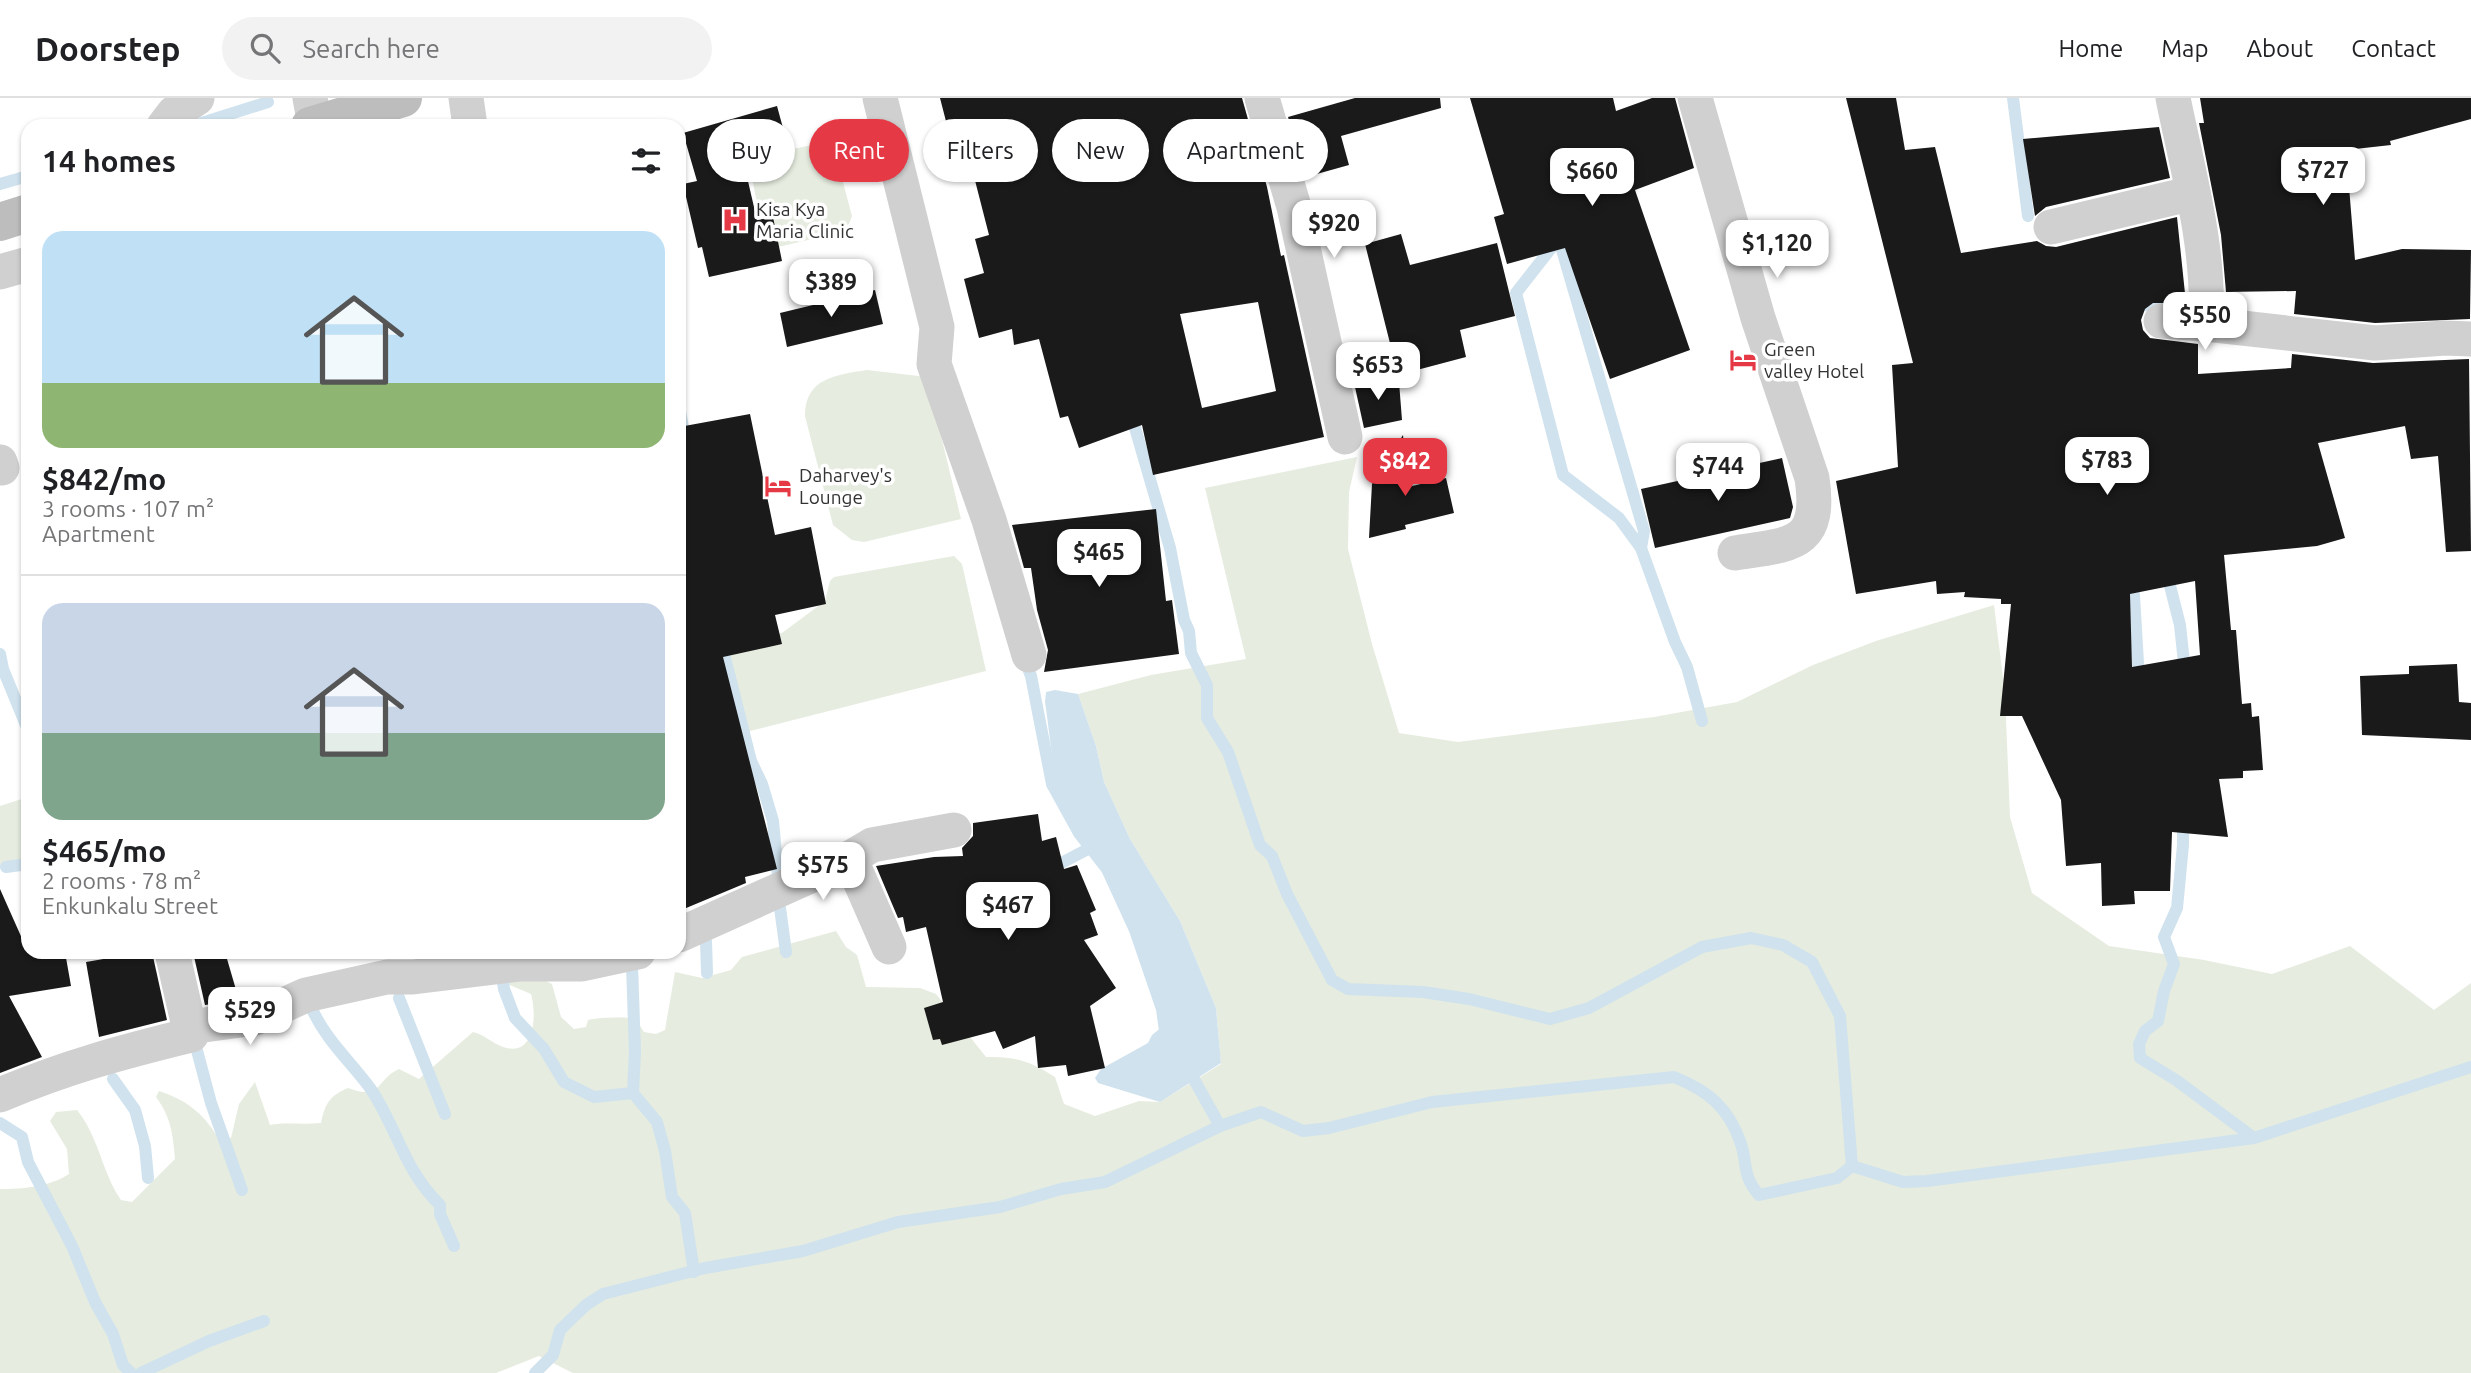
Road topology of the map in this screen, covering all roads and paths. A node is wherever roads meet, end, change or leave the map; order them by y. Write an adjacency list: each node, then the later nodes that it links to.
1 (197, 98): 9 (street)
2 (403, 98): 8 (street)
3 (466, 98): 10 (street)
4 (880, 98): 22 (street)
5 (1262, 98): 20 (street)
6 (1695, 98): 21 (street)
7 (2173, 98): 11 (street)
8 (312, 116)
9 (169, 119)
10 (469, 119)
11 (2193, 193): 14 (street); 18 (street)
12 (21, 216): 13 (street)
13 (0, 222)
14 (2051, 227)
15 (21, 266): 16 (street)
16 (0, 272)
17 (2161, 321): 18 (street)
18 (2206, 324): 19 (street)
19 (2471, 339)
20 (1345, 437)
21 (1735, 553)
22 (1029, 655)
23 (954, 830): 24 (street)
24 (850, 858): 25 (street); 26 (street)
25 (686, 932)
26 (890, 947)
27 (174, 959): 29 (street)
28 (605, 959): 29 (street)
29 (191, 1035): 30 (street)
30 (0, 1095)

